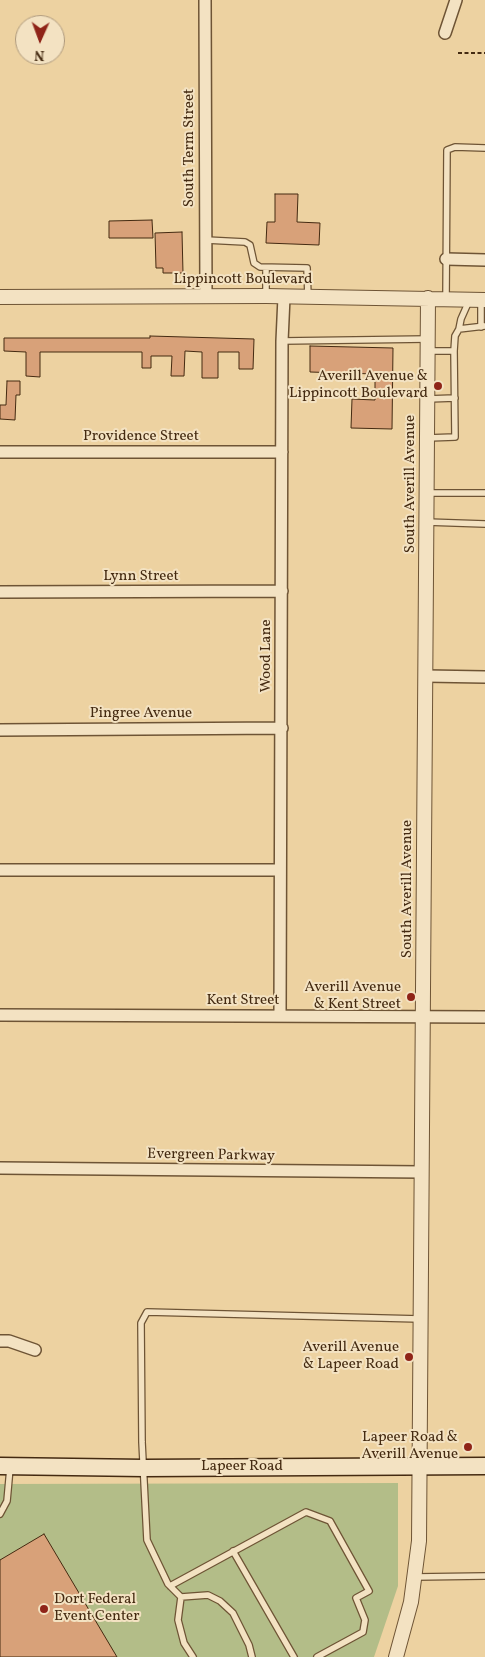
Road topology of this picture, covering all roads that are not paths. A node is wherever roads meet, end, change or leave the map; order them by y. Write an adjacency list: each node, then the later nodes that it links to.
1 (205, 0): 5 (street, South Term Street)
2 (456, 0): 3 (street)
3 (445, 33)
4 (485, 148): 6 (lane)
5 (206, 240): 8 (lane); 11 (street, South Term Street)
6 (446, 259): 7 (street); 15 (lane)
7 (485, 260)
8 (266, 268): 9 (lane); 13 (lane)
9 (266, 296): 11 (street, Lippincott Boulevard); 12 (street, Lippincott Boulevard)
10 (0, 297): 11 (street, Lippincott Boulevard)
11 (206, 297)
12 (284, 297): 13 (street, Lippincott Boulevard); 19 (street, Wood Lane)
13 (308, 297): 14 (street, Lippincott Boulevard)
14 (428, 298): 15 (street, Lippincott Boulevard); 20 (street, South Averill Avenue)
15 (446, 299): 16 (street, Lippincott Boulevard)
16 (479, 300): 17 (lane); 18 (lane)
17 (483, 326): 18 (lane)
18 (459, 329): 21 (lane)
19 (282, 341): 20 (lane); 26 (street, Wood Lane)
20 (428, 345): 21 (lane); 23 (street, South Averill Avenue)
21 (454, 351): 22 (lane)
22 (454, 398): 23 (lane); 24 (lane)
23 (427, 399): 24 (street, South Averill Avenue)
24 (427, 438): 27 (street, South Averill Avenue)
25 (0, 452): 26 (street, Providence Street)
26 (282, 452): 31 (street, Wood Lane)
27 (427, 493): 28 (lane); 29 (street, South Averill Avenue)
28 (485, 493)
29 (426, 522): 30 (lane); 33 (street, South Averill Avenue)
30 (485, 524)
31 (282, 591): 32 (street, Lynn Street); 35 (street, Wood Lane)
32 (0, 592)
33 (426, 676): 34 (street); 41 (street, South Averill Avenue)
34 (485, 677)
35 (282, 728): 36 (street, Pingree Avenue); 38 (street, Wood Lane)
36 (0, 730)
37 (0, 870): 38 (street)
38 (280, 870): 40 (street, Wood Lane)
39 (0, 1015): 40 (street, Kent Street)
40 (280, 1016): 41 (street, Kent Street)
41 (423, 1016): 42 (street, Kent Street); 44 (street, South Averill Avenue)
42 (485, 1016)
43 (0, 1168): 44 (street, Evergreen Parkway)
44 (422, 1172): 45 (street, South Averill Avenue)
45 (421, 1318): 50 (street, South Averill Avenue); 51 (lane)
46 (0, 1341): 47 (street)
47 (35, 1350)
48 (5, 1466): 51 (main road, Lapeer Road); 52 (lane)
49 (485, 1466): 50 (main road, Lapeer Road)
50 (420, 1467): 51 (main road, Lapeer Road); 55 (street, South Averill Avenue)
51 (144, 1468): 56 (lane)
52 (0, 1514)
53 (233, 1551): 56 (lane); 60 (lane); 61 (lane)
54 (485, 1576): 55 (lane)
55 (415, 1577): 62 (street, South Averill Avenue)
56 (170, 1586): 57 (lane)
57 (180, 1597): 58 (lane); 59 (lane)
58 (193, 1657)
59 (252, 1657)
60 (294, 1657)
61 (317, 1657)
62 (396, 1657)

